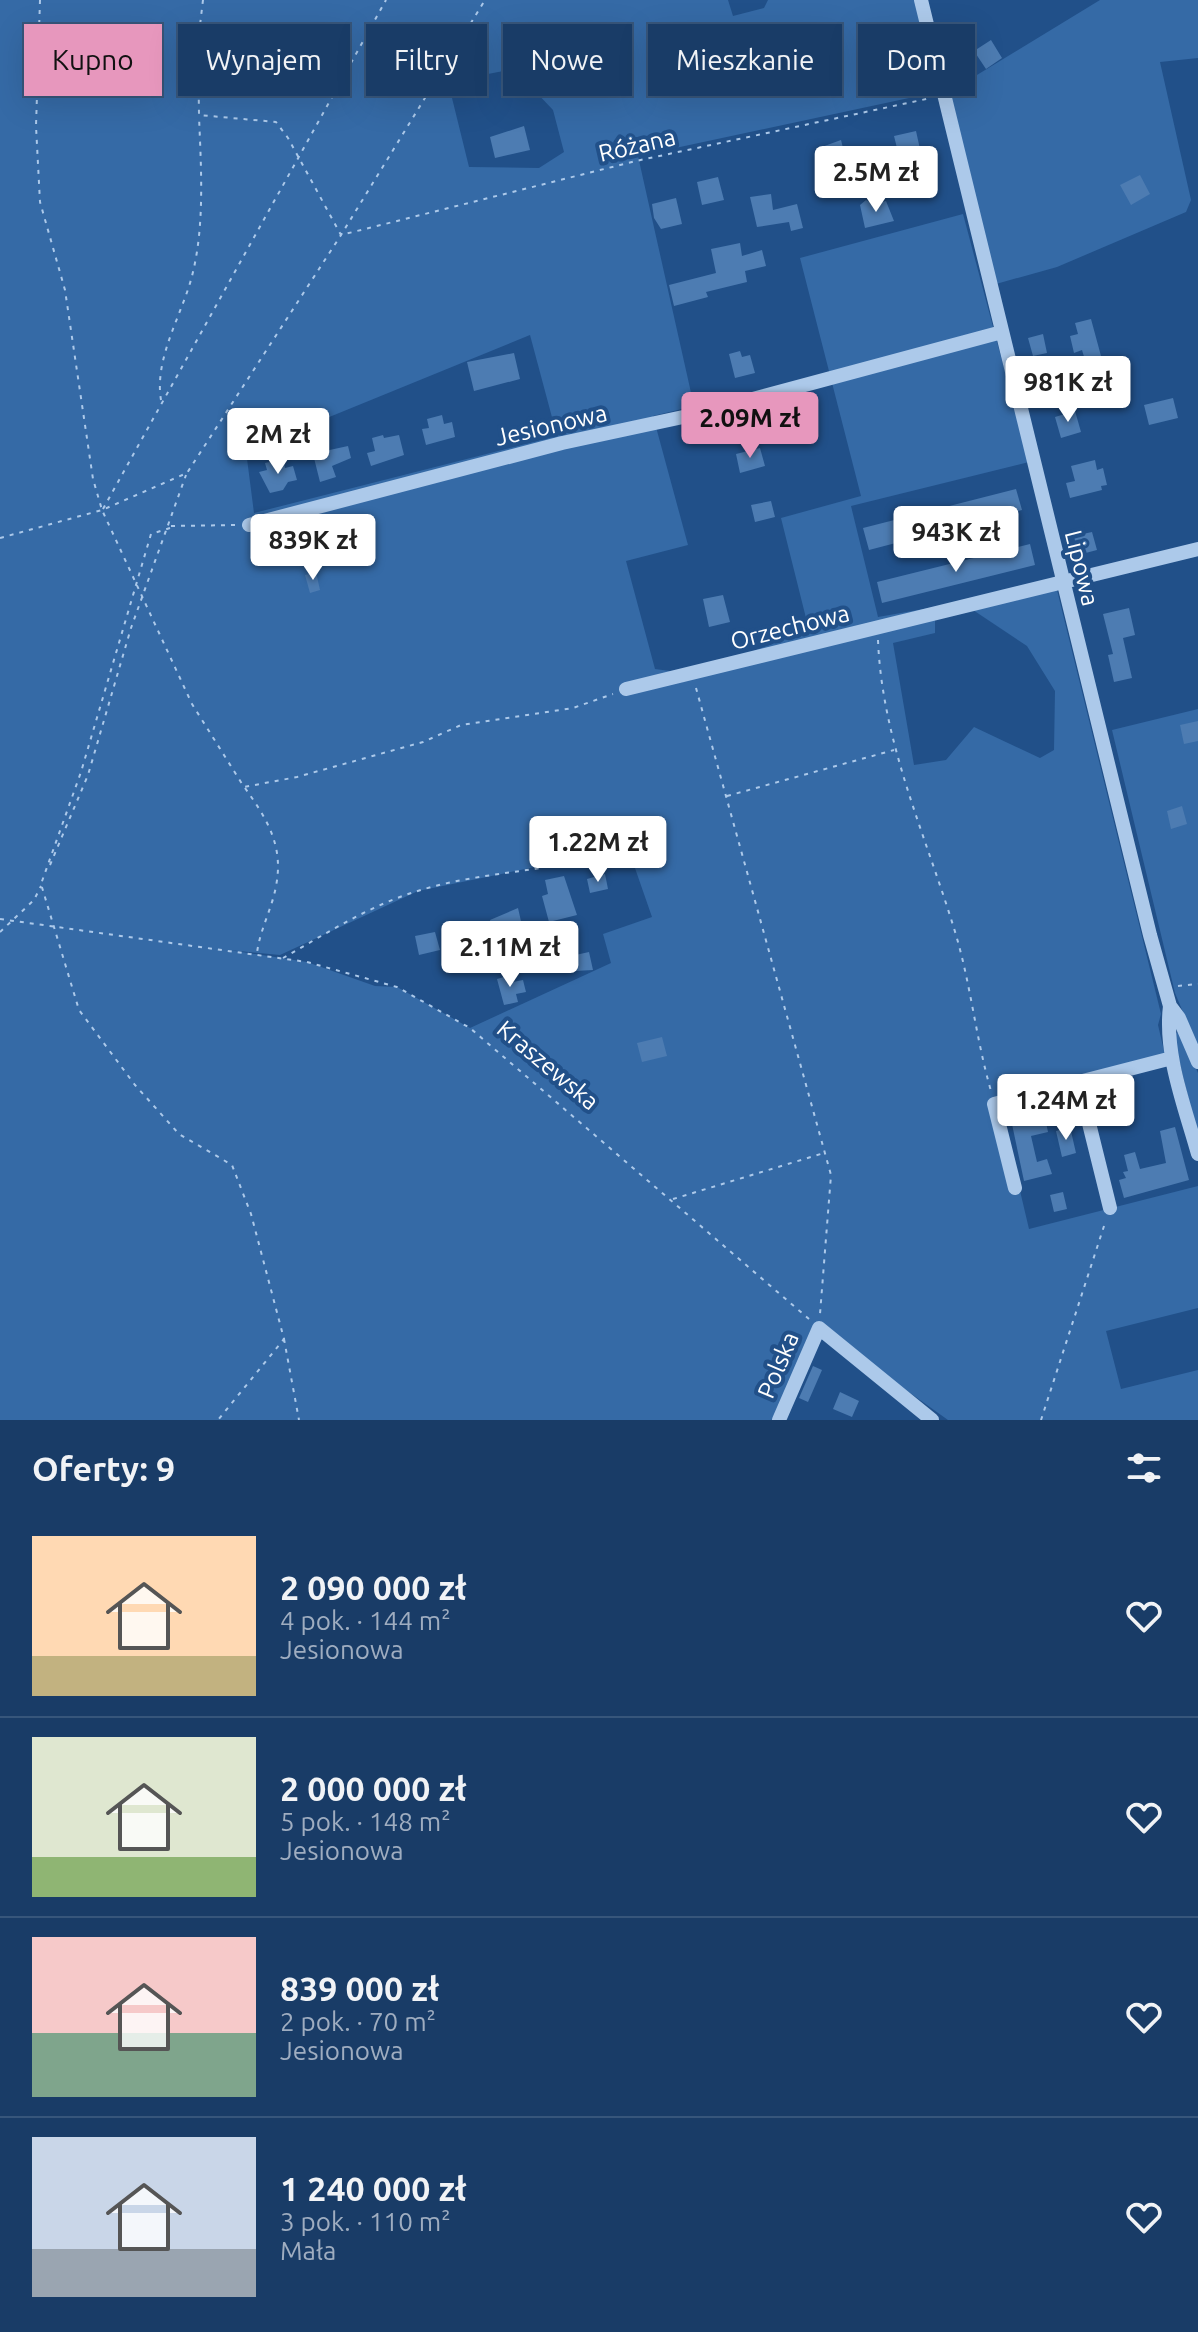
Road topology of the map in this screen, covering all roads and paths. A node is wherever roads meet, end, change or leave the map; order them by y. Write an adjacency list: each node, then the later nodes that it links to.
1 (40, 0): 15 (path)
2 (203, 0): 9 (path)
3 (386, 0): 10 (path)
4 (485, 0): 11 (path)
5 (921, 0): 6 (street, Lipowa)
6 (927, 24)
7 (938, 96): 11 (path, Różana)
8 (943, 96): 12 (street, Lipowa)
9 (199, 115): 10 (path); 13 (path)
10 (299, 157): 11 (path); 13 (path)
11 (341, 235): 14 (path)
12 (1002, 332): 16 (street, Jesionowa); 20 (street, Lipowa)
13 (162, 403): 15 (path)
14 (187, 473): 15 (path); 17 (path)
15 (102, 510): 18 (path); 21 (path)
16 (249, 525): 17 (path)
17 (170, 527): 21 (path); 22 (path)
18 (0, 538)
19 (1198, 549): 20 (street, Orzechowa)
20 (1062, 581): 23 (street, Orzechowa); 38 (street, Lipowa)
21 (137, 585): 22 (path); 30 (path)
22 (142, 597): 27 (path); 30 (path)
23 (878, 627): 24 (street, Orzechowa); 26 (path)
24 (692, 674): 25 (street, Orzechowa); 28 (path)
25 (626, 689): 27 (path)
26 (894, 750): 28 (path); 43 (path)
27 (244, 787): 35 (path)
28 (726, 796): 44 (path)
29 (541, 868): 36 (path)
30 (41, 884): 32 (path); 33 (path)
31 (0, 919): 32 (path, Kraszewska)
32 (11, 922): 33 (path, Kraszewska); 34 (path)
33 (55, 929): 36 (path, Kraszewska); 50 (path)
34 (0, 932)
35 (257, 953)
36 (282, 959): 47 (path, Kraszewska)
37 (1198, 984): 38 (path)
38 (1165, 988): 39 (street, Lipowa)
39 (1170, 1006): 40 (street, Lipowa); 41 (street, Lipowa)
40 (1172, 1058): 42 (street); 45 (street, Lipowa)
41 (1198, 1062)
42 (1079, 1083): 43 (street); 48 (street)
43 (994, 1104): 46 (street)
44 (825, 1153): 47 (path); 49 (path)
45 (1198, 1154)
46 (1015, 1188)
47 (672, 1199): 49 (path, Kraszewska)
48 (1110, 1208): 55 (path)
49 (819, 1328): 53 (street, Polska); 54 (street)
50 (284, 1339): 51 (path); 52 (path)
51 (218, 1420)
52 (299, 1420)
53 (779, 1420)
54 (932, 1420)
55 (1041, 1420)

